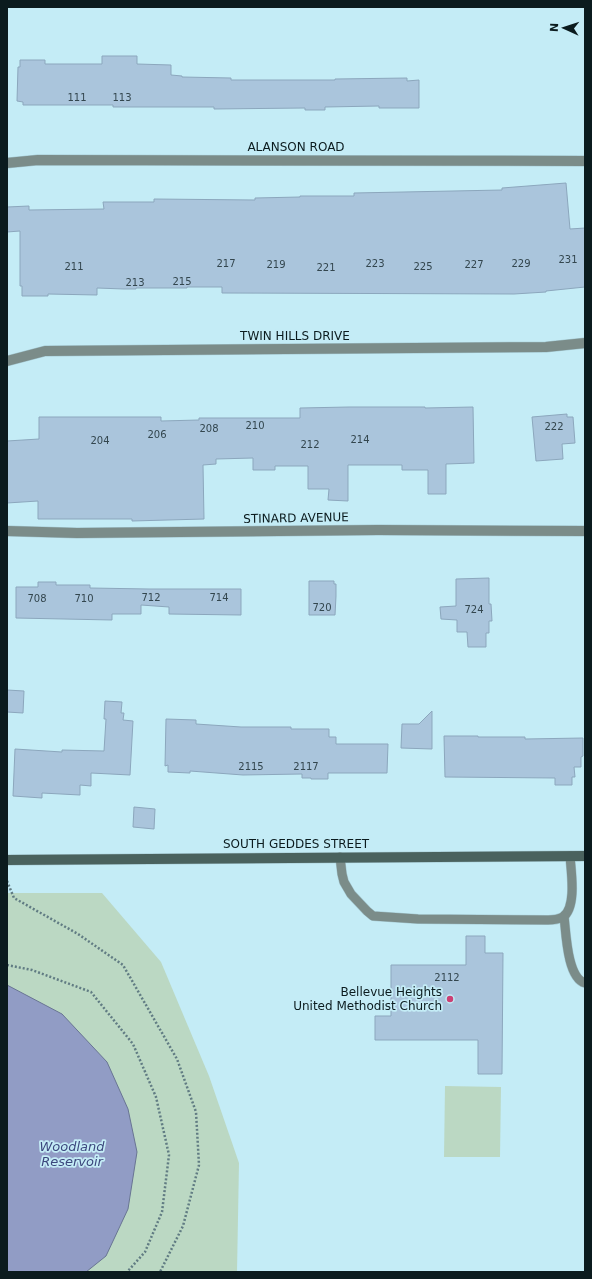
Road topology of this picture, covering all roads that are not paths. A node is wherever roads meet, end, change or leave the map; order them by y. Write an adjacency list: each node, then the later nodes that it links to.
1 (585, 161): 2 (street, ALANSON ROAD)
2 (7, 163)
3 (585, 343): 4 (street, TWIN HILLS DRIVE)
4 (7, 361)
5 (7, 531): 6 (street, STINARD AVENUE)
6 (585, 531)
7 (570, 856): 8 (main road, SOUTH GEDDES STREET); 9 (main road, SOUTH GEDDES STREET); 11 (lane)
8 (585, 856)
9 (340, 857): 10 (main road, SOUTH GEDDES STREET); 11 (lane)
10 (7, 860)
11 (564, 916): 12 (lane)
12 (585, 983)

